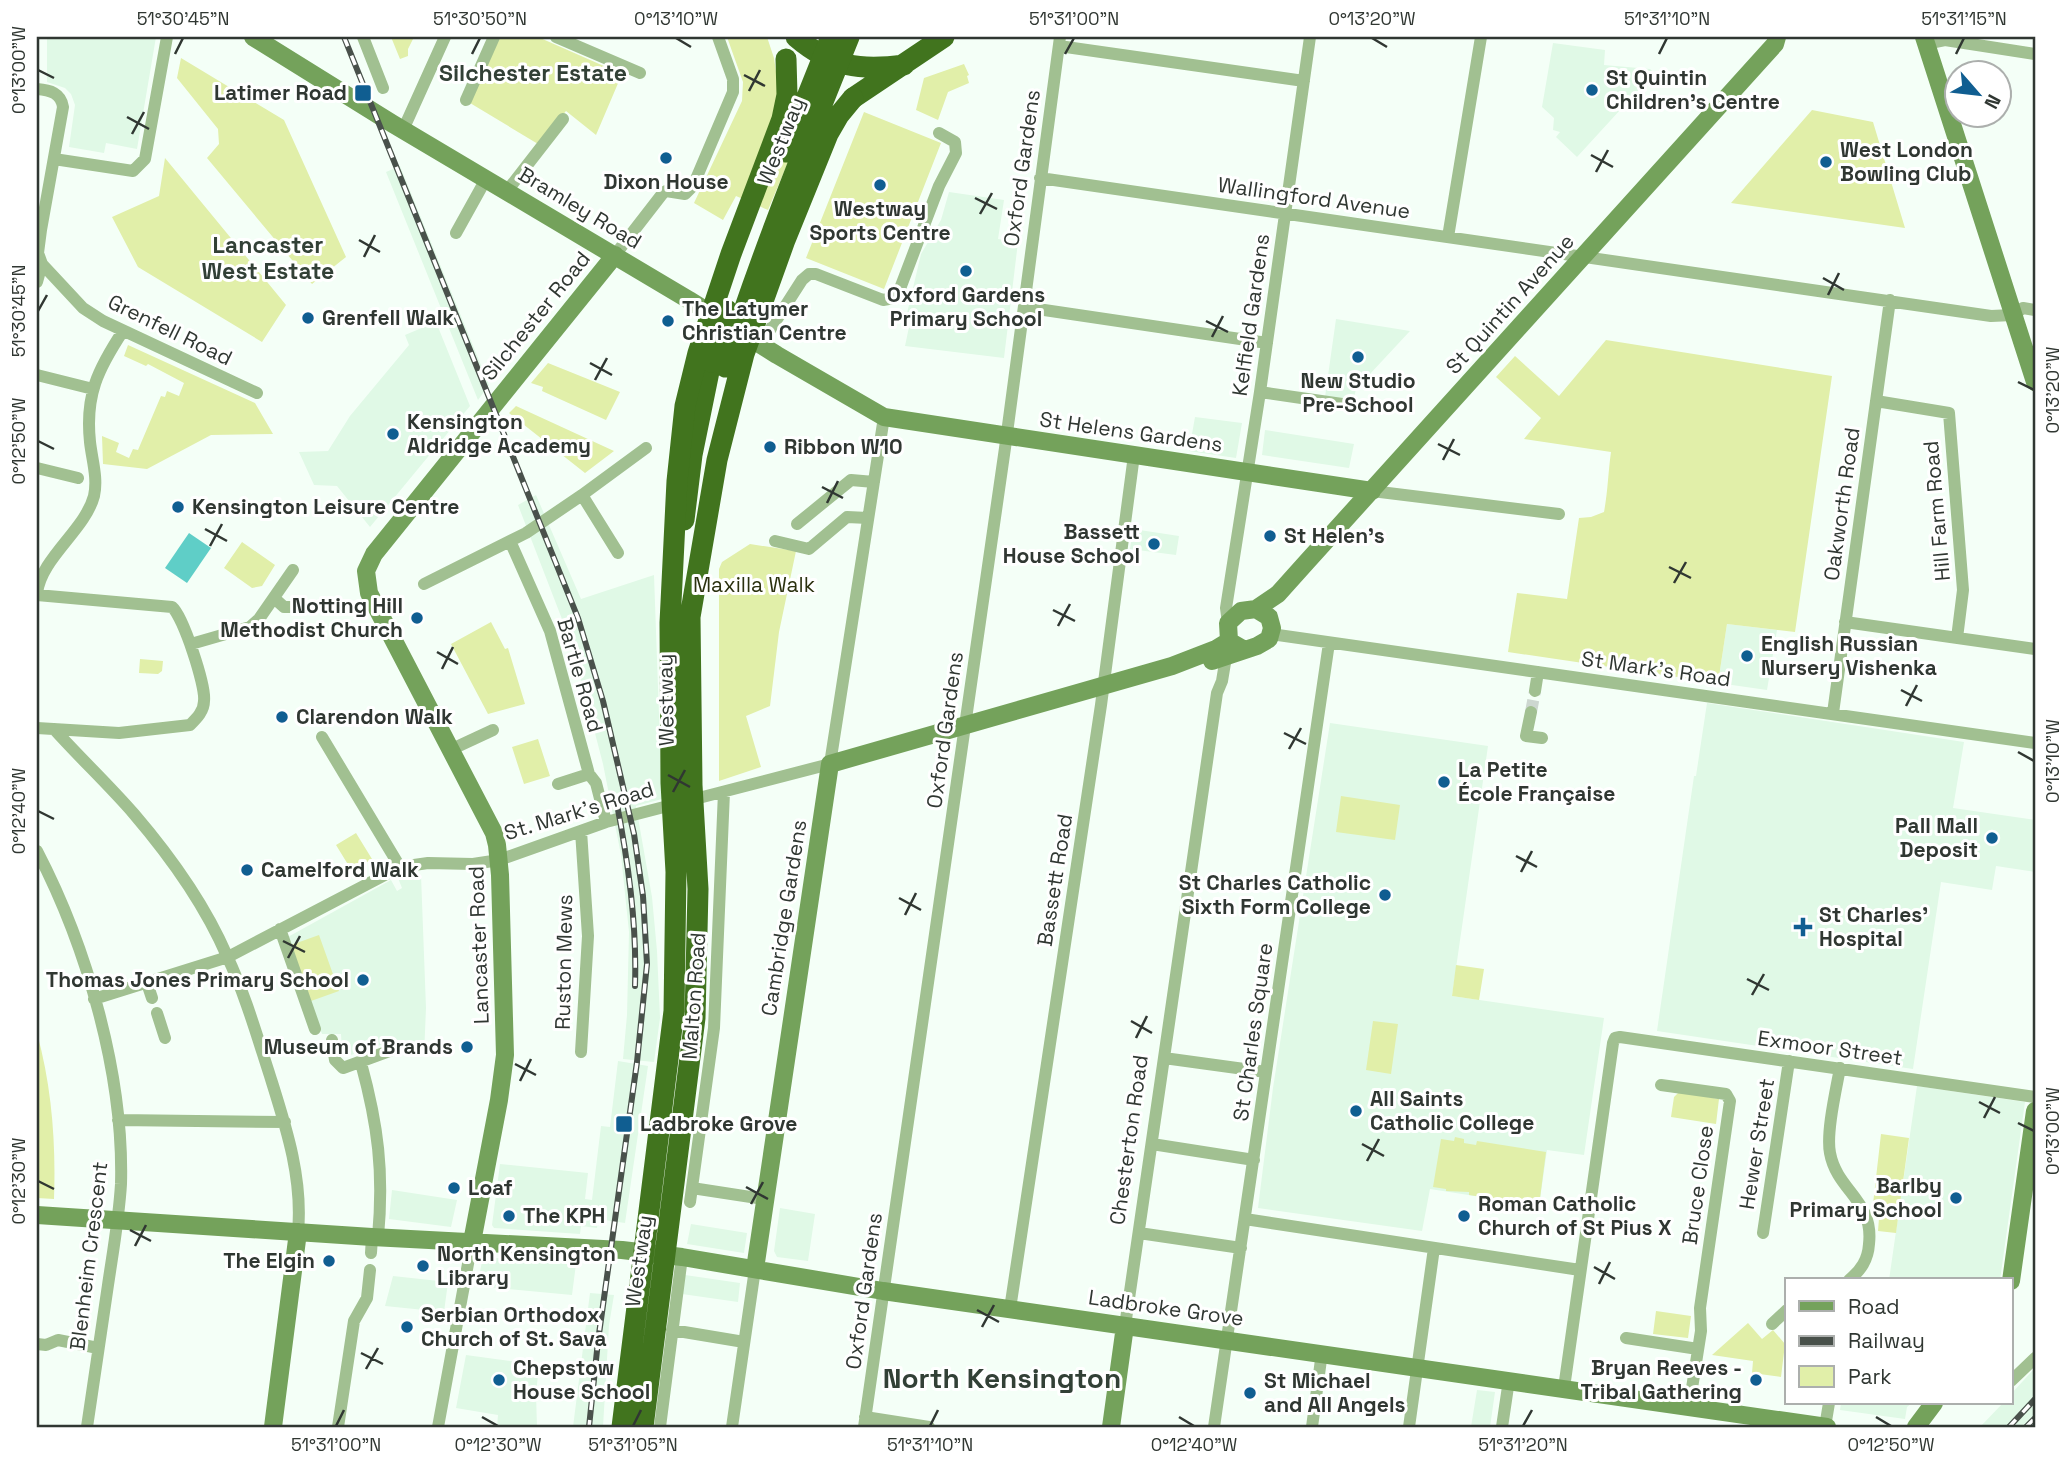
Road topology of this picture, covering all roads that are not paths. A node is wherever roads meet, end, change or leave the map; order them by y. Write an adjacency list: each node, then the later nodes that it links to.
1 (167, 37): 28 (street)
2 (253, 37): 26 (main road, Bramley Road)
3 (363, 37): 22 (street)
4 (445, 37): 26 (street)
5 (494, 37): 24 (street)
6 (556, 37): 20 (street)
7 (718, 37): 36 (street)
8 (782, 37): 76 (highway, bridge)
9 (796, 37): 19 (highway, bridge)
10 (831, 37): 76 (highway, Westway, bridge)
11 (849, 37): 76 (highway, Westway, bridge)
12 (943, 37): 19 (highway)
13 (1310, 37): 21 (street, Kelfield Gardens)
14 (1480, 37): 35 (street)
15 (1780, 39): 37 (main road, St Quintin Avenue)
16 (1920, 39): 18 (street); 43 (main road)
17 (1059, 41): 21 (street); 29 (street, Oxford Gardens)
18 (2035, 54)
19 (904, 65): 76 (highway, bridge)
20 (640, 73)
21 (1304, 81): 32 (street, Kelfield Gardens)
22 (383, 88)
23 (40, 89): 28 (street)
24 (466, 100)
25 (563, 119): 31 (street)
26 (404, 130): 30 (main road, Bramley Road)
27 (939, 133): 46 (street)
28 (54, 159): 33 (street)
29 (1040, 178): 32 (street, Wallingford Avenue); 41 (street, Oxford Gardens)
30 (486, 179): 31 (main road, Bramley Road); 34 (street)
31 (507, 191): 36 (main road, Bramley Road)
32 (1285, 213): 35 (street, Wallingford Avenue); 45 (street, Kelfield Gardens)
33 (39, 230): 38 (street)
34 (456, 233)
35 (1448, 237): 37 (street, Wallingford Avenue)
36 (615, 255): 46 (main road, Bramley Road); 71 (main road, Silchester Road)
37 (1583, 257): 40 (street, Wallingford Avenue); 62 (main road, St Quintin Avenue)
38 (41, 264): 39 (street); 44 (street, Grenfell Road)
39 (37, 282)
40 (1889, 300): 43 (street, Wallingford Avenue); 52 (street, Oakworth Road)
41 (1024, 307): 45 (street); 55 (street, Oxford Gardens)
42 (2035, 310): 43 (street, Wallingford Avenue)
43 (2013, 315): 48 (main road)
44 (123, 331): 49 (street); 51 (street, Grenfell Road)
45 (1267, 343): 50 (street, Kelfield Gardens)
46 (761, 344): 54 (main road, Bramley Road)
47 (37, 375): 49 (street)
48 (2035, 382)
49 (93, 389): 73 (street)
50 (1260, 392): 53 (street); 60 (street, Kelfield Gardens)
51 (257, 393)
52 (1876, 401): 77 (street, Oakworth Road); 79 (street, Hill Farm Road)
53 (1349, 405)
54 (884, 416): 55 (main road, St Helens Gardens); 61 (street, Cambridge Gardens)
55 (1006, 436): 57 (main road, St Helens Gardens); 91 (street, Oxford Gardens)
56 (646, 448): 63 (street)
57 (1134, 455): 60 (main road, St Helens Gardens); 86 (street, Bassett Road)
58 (76, 463): 59 (street)
59 (37, 468)
60 (1247, 472): 62 (main road, St Helens Gardens); 78 (street, Kelfield Gardens)
61 (874, 482): 65 (street, Cambridge Gardens); 66 (street)
62 (1372, 491): 64 (street); 78 (main road, St Quintin Avenue)
63 (582, 495): 67 (street); 69 (street)
64 (1559, 514)
65 (868, 518): 68 (street); 99 (street, Cambridge Gardens)
66 (797, 524)
67 (510, 541): 72 (street); 100 (street, Bartle Road)
68 (775, 541)
69 (618, 553)
70 (293, 570): 74 (street)
71 (366, 571): 98 (main road, Lancaster Road)
72 (424, 584)
73 (37, 594): 81 (street)
74 (274, 598): 75 (street); 81 (street)
75 (300, 607)
76 (680, 620): 176 (highway, Westway, bridge); 177 (highway, Westway, bridge)
77 (1845, 622): 79 (street); 90 (street, Oakworth Road)
78 (1243, 627): 80 (street, St Mark's Road); 83 (main road, St. Mark's Road); 84 (main road, St. Mark's Road); 88 (street, Chesterton Road)
79 (1957, 638): 82 (street)
80 (1329, 643): 85 (street, St Mark's Road); 123 (street, St Charles Square)
81 (191, 644): 93 (street)
82 (2035, 649)
83 (1208, 662): 84 (main road, St. Mark's Road); 88 (street, Chesterton Road)
84 (1172, 666): 86 (main road, St. Mark's Road)
85 (1538, 672): 87 (street); 90 (street, St Mark's Road)
86 (1103, 687): 91 (main road, St. Mark's Road); 151 (street, Bassett Road)
87 (1535, 691)
88 (1217, 693): 119 (street, Chesterton Road)
89 (1531, 712): 96 (street)
90 (1833, 713): 97 (street, St Mark's Road)
91 (965, 726): 99 (main road, St. Mark's Road); 150 (street, Oxford Gardens)
92 (37, 728): 93 (street)
93 (54, 729): 109 (street)
94 (493, 730): 98 (street)
95 (321, 737): 107 (street)
96 (1542, 738)
97 (2035, 743)
98 (450, 750): 106 (main road, Lancaster Road)
99 (830, 764): 102 (street, St. Mark's Road); 132 (main road, Cambridge Gardens)
100 (589, 774): 101 (street); 103 (street, Bartle Road)
101 (558, 784)
102 (724, 792): 103 (street, St. Mark's Road); 131 (street, Malton Road)
103 (606, 822): 104 (street, St. Mark's Road)
104 (581, 831): 106 (street, St. Mark's Road); 118 (street, Ruston Mews)
105 (37, 851): 112 (street, Blenheim Crescent)
106 (499, 860): 107 (street, St. Mark's Road); 141 (main road, Lancaster Road)
107 (400, 867): 108 (street, St. Mark's Road)
108 (280, 929): 109 (street, St. Mark's Road); 114 (street)
109 (228, 957): 110 (street, St. Mark's Road); 128 (street)
110 (147, 983): 111 (street); 112 (street, St. Mark's Road)
111 (152, 998)
112 (93, 999): 127 (street, Blenheim Crescent)
113 (156, 1013): 115 (street)
114 (315, 1029)
115 (165, 1038)
116 (332, 1040): 121 (street)
117 (392, 1050): 121 (street)
118 (581, 1052)
119 (1164, 1058): 123 (street); 129 (street, Chesterton Road)
120 (1789, 1061): 122 (street, Exmoor Street); 139 (street, Hewer Street); 147 (street, Exmoor Street)
121 (361, 1063): 140 (street)
122 (1840, 1068): 125 (street, Exmoor Street); 148 (street)
123 (1266, 1072): 130 (street, St Charles Square)
124 (1661, 1085): 161 (street, Bruce Close)
125 (2035, 1097)
126 (2035, 1111): 149 (main road)
127 (118, 1120): 128 (street); 136 (street, Blenheim Crescent)
128 (285, 1122): 137 (street)
129 (1152, 1144): 130 (street); 138 (street, Chesterton Road)
130 (1254, 1160): 135 (street, St Charles Square)
131 (692, 1188): 132 (street); 133 (street, Malton Road)
132 (764, 1199): 145 (main road, Cambridge Gardens)
133 (690, 1202)
134 (37, 1215): 136 (main road, Ladbroke Grove)
135 (1245, 1219): 142 (street, St Charles Square); 143 (street)
136 (117, 1220): 137 (main road, Ladbroke Grove); 160 (street, Blenheim Crescent)
137 (298, 1232): 140 (main road, Ladbroke Grove); 173 (main road)
138 (1139, 1233): 142 (street); 154 (street, Chesterton Road)
139 (1763, 1233)
140 (374, 1242): 141 (main road, Ladbroke Grove)
141 (472, 1242): 144 (main road, Ladbroke Grove); 175 (street, Lancaster Road)
142 (1241, 1248): 157 (street, St Charles Square)
143 (1434, 1248): 147 (street); 164 (street)
144 (682, 1257): 145 (main road, Ladbroke Grove); 155 (street)
145 (755, 1269): 150 (main road, Ladbroke Grove); 158 (street, Cambridge Gardens)
146 (370, 1270): 174 (street)
147 (1580, 1270): 167 (street)
148 (1852, 1278)
149 (2012, 1278)
150 (883, 1291): 151 (main road, Ladbroke Grove); 171 (street, Oxford Gardens)
151 (1010, 1309): 154 (main road, Ladbroke Grove)
152 (1785, 1312): 153 (street)
153 (1772, 1324)
154 (1125, 1326): 157 (main road, Ladbroke Grove); 181 (main road, Chesterton Road)
155 (672, 1330): 158 (street); 178 (street)
156 (1626, 1338): 161 (street)
157 (1228, 1340): 162 (main road, Ladbroke Grove); 182 (street, St Charles Square)
158 (744, 1342): 179 (street, Cambridge Gardens)
159 (37, 1344): 160 (street)
160 (98, 1348): 172 (street, Blenheim Crescent)
161 (1698, 1349): 170 (street, Bruce Close)
162 (1322, 1352): 164 (main road, Ladbroke Grove); 183 (street)
163 (2035, 1357): 166 (street)
164 (1418, 1367): 165 (main road, Ladbroke Grove); 184 (street)
165 (1509, 1380): 167 (main road, Ladbroke Grove); 185 (street)
166 (2012, 1380)
167 (1564, 1388): 170 (main road, Ladbroke Grove)
168 (1829, 1404): 186 (street)
169 (1933, 1404): 187 (main road)
170 (1689, 1407): 186 (main road, Ladbroke Grove)
171 (864, 1422): 180 (street)
172 (87, 1427)
173 (273, 1427)
174 (338, 1427)
175 (438, 1427)
176 (622, 1427)
177 (643, 1427)
178 (660, 1427)
179 (732, 1427)
180 (929, 1427)
181 (1111, 1427)
182 (1214, 1427)
183 (1311, 1427)
184 (1409, 1427)
185 (1502, 1427)
186 (1826, 1427)
187 (1916, 1427)

